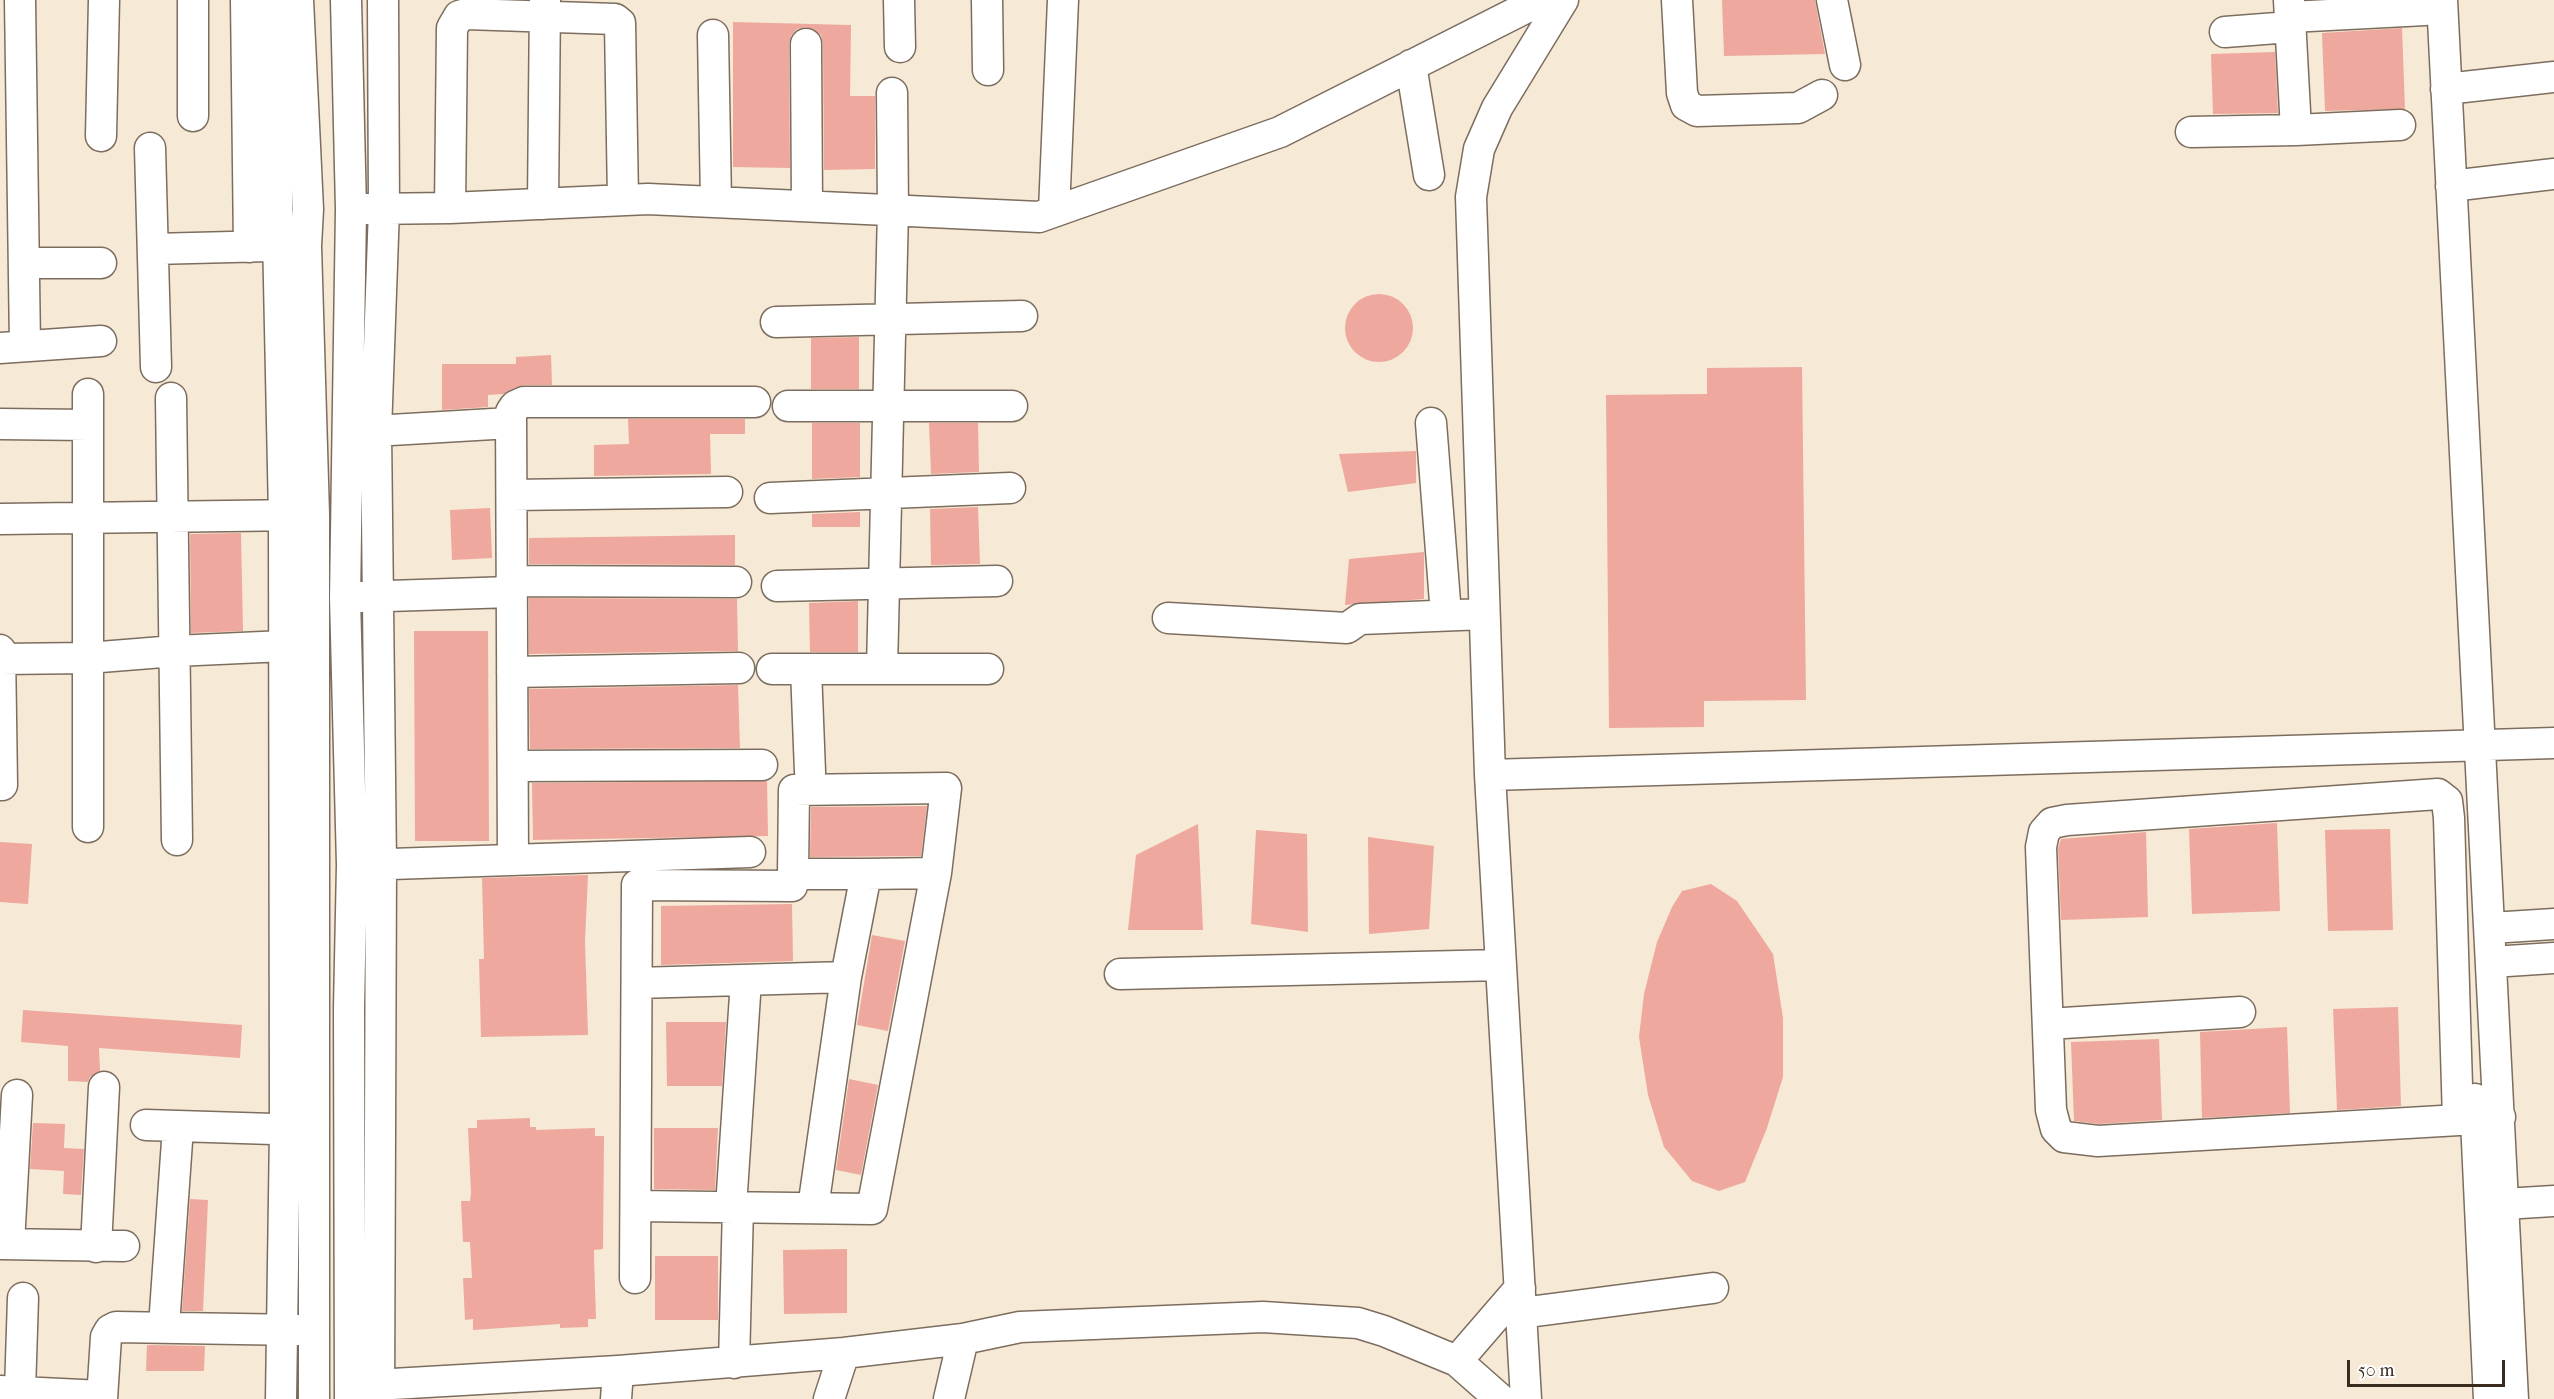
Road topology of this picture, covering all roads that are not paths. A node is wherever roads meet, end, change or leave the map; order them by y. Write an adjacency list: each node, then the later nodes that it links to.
1 (20, 0): 41 (street)
2 (104, 0): 34 (street)
3 (192, 0): 30 (street)
4 (246, 0): 50 (street)
5 (273, 0): 49 (street)
6 (298, 0): 49 (street)
7 (346, 0): 45 (street)
8 (382, 0): 46 (street)
9 (899, 0): 22 (street)
10 (987, 0): 25 (street)
11 (1063, 0): 48 (street)
12 (1540, 0): 23 (street)
13 (1563, 0): 90 (street)
14 (1677, 0): 29 (street)
15 (1832, 0): 24 (street)
16 (2431, 3): 18 (street); 27 (street); 105 (street)
17 (545, 8): 39 (street); 42 (street); 44 (street)
18 (2289, 15): 19 (street); 32 (street)
19 (2225, 32)
20 (713, 35): 40 (street)
21 (806, 44): 43 (street)
22 (900, 46)
23 (1411, 65): 37 (street); 48 (street)
24 (1845, 65)
25 (988, 70)
26 (2554, 76): 27 (street)
27 (2446, 89): 38 (street)
28 (892, 93): 47 (street)
29 (1822, 95)
30 (193, 116)
31 (2400, 125): 32 (street)
32 (2296, 130): 33 (street)
33 (2191, 132)
34 (101, 136)
35 (150, 148): 51 (street)
36 (2554, 174): 38 (street)
37 (1429, 175)
38 (2451, 186): 105 (street)
39 (623, 200): 40 (street); 42 (street)
40 (716, 202): 43 (street)
41 (11, 203): 53 (street)
42 (543, 204): 44 (street)
43 (807, 206): 47 (street)
44 (450, 208): 46 (street)
45 (351, 209): 46 (street); 70 (street)
46 (384, 209): 70 (street)
47 (893, 210): 48 (street); 55 (street)
48 (1054, 211)
49 (292, 246): 50 (street); 78 (street); 79 (street)
50 (249, 247): 51 (street)
51 (153, 249): 59 (street)
52 (101, 263): 53 (street)
53 (16, 271): 58 (street)
54 (1022, 316): 55 (street)
55 (890, 319): 56 (street); 63 (street)
56 (776, 322)
57 (100, 341): 58 (street)
58 (13, 347)
59 (156, 367)
60 (88, 394): 69 (street)
61 (171, 398): 80 (street)
62 (755, 402): 66 (street)
63 (887, 404): 64 (street); 65 (street); 73 (street)
64 (788, 406)
65 (1012, 406)
66 (510, 423): 70 (street); 74 (street)
67 (1431, 423): 91 (street)
68 (0, 424): 69 (street)
69 (88, 425): 81 (street)
70 (362, 432): 76 (street); 77 (street)
71 (1010, 488): 73 (street)
72 (727, 492): 74 (street)
73 (886, 493): 75 (street); 85 (street)
74 (512, 495): 86 (street)
75 (770, 498)
76 (347, 514): 77 (street); 79 (street); 88 (street)
77 (377, 514): 89 (street)
78 (284, 515): 79 (street); 80 (street); 93 (street)
79 (314, 515): 138 (street)
80 (173, 516): 81 (street); 95 (street)
81 (88, 517): 82 (street); 96 (street)
82 (0, 519)
83 (997, 581): 85 (street)
84 (736, 582): 86 (street)
85 (885, 584): 87 (street); 101 (street)
86 (511, 586): 89 (street); 103 (street)
87 (777, 586)
88 (345, 597): 89 (street); 117 (street)
89 (378, 597): 117 (street)
90 (1484, 614): 91 (street); 110 (street)
91 (1446, 615): 92 (street)
92 (1167, 618)
93 (284, 646): 95 (street); 137 (street)
94 (0, 650): 97 (street)
95 (175, 651): 96 (street); 114 (street)
96 (88, 658): 97 (street); 113 (street)
97 (0, 659): 111 (street)
98 (739, 668): 103 (street)
99 (772, 669): 100 (street)
100 (806, 669): 101 (street); 109 (street)
101 (882, 669): 102 (street)
102 (988, 669)
103 (512, 672): 108 (street)
104 (2554, 743): 105 (street)
105 (2470, 746): 106 (street); 122 (street); 134 (street)
106 (2349, 750): 110 (street); 112 (street)
107 (762, 765): 108 (street)
108 (513, 766): 116 (street)
109 (810, 772)
110 (1490, 775): 125 (street)
111 (2, 785)
112 (2350, 799): 131 (street); 134 (street)
113 (88, 827)
114 (177, 840)
115 (750, 852): 116 (street)
116 (513, 860): 117 (street)
117 (367, 865): 160 (street)
118 (936, 873): 119 (street); 120 (street); 143 (street)
119 (793, 874): 120 (street); 129 (street)
120 (866, 874): 127 (street)
121 (2554, 924): 122 (street)
122 (2491, 928): 124 (street)
123 (2554, 958): 124 (street)
124 (2492, 962): 134 (street)
125 (1501, 965): 126 (street); 148 (street)
126 (1120, 974)
127 (846, 977): 128 (street); 143 (street)
128 (746, 980): 129 (street); 142 (street)
129 (637, 983): 141 (street)
130 (2240, 1012): 131 (street)
131 (2048, 1024): 134 (street)
132 (104, 1087): 144 (street)
133 (18, 1095): 144 (street)
134 (2478, 1119): 140 (street); 166 (street)
135 (146, 1125): 136 (street)
136 (178, 1127): 137 (street); 149 (street)
137 (285, 1130): 138 (street); 150 (street)
138 (315, 1131): 151 (street)
139 (2554, 1202): 140 (street)
140 (2504, 1204): 167 (street)
141 (637, 1206): 142 (street); 145 (street)
142 (741, 1208): 143 (street); 155 (street)
143 (813, 1208)
144 (5, 1244)
145 (635, 1278)
146 (1713, 1288): 148 (street)
147 (23, 1298): 158 (street)
148 (1520, 1300): 154 (street); 165 (street)
149 (164, 1326): 150 (street); 161 (street)
150 (280, 1330): 151 (street); 157 (street)
151 (315, 1331): 159 (street)
152 (963, 1339): 153 (street); 154 (street); 163 (street)
153 (844, 1353): 155 (street); 162 (street)
154 (1457, 1361): 164 (street)
155 (743, 1362): 156 (street)
156 (617, 1385): 160 (street)
157 (281, 1390): 159 (street)
158 (10, 1391): 161 (street)
159 (314, 1391): 160 (street)
160 (365, 1392)
161 (102, 1398)
162 (829, 1399)
163 (949, 1399)
164 (1500, 1399)
165 (1526, 1399)
166 (2489, 1399)
167 (2513, 1399)

